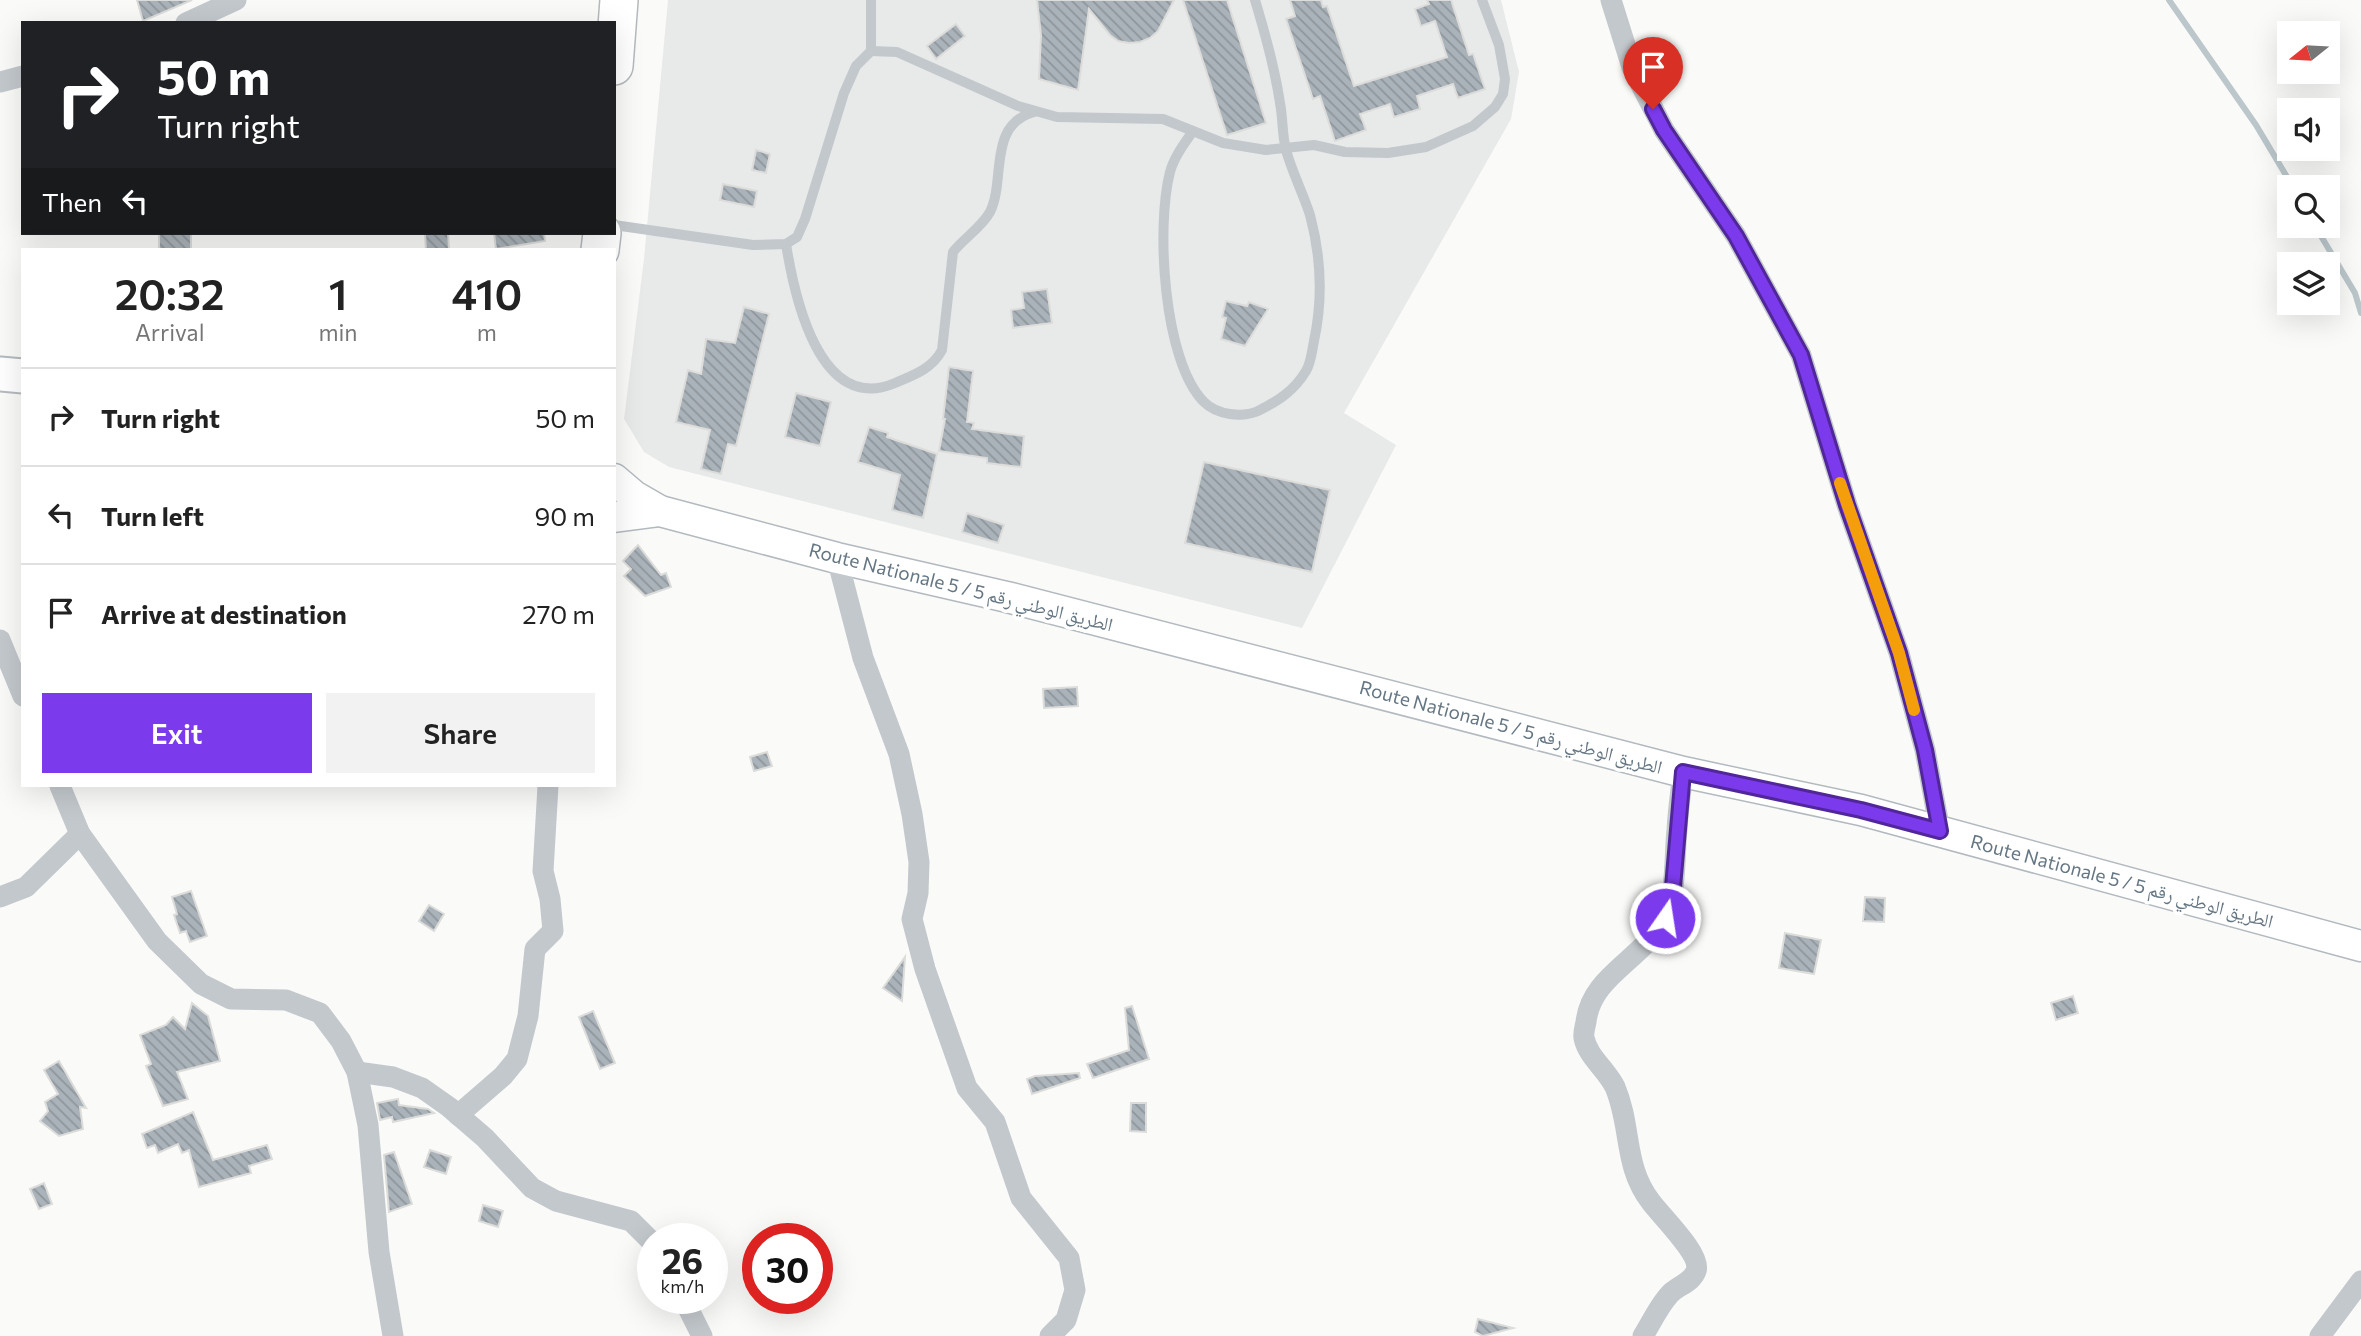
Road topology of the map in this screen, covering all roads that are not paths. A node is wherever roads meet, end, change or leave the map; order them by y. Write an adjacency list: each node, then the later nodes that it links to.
1 (236, 0): 7 (street)
2 (619, 0): 8 (highway)
3 (871, 0): 9 (lane)
4 (1255, 0): 14 (lane)
5 (1482, 0): 14 (lane)
6 (1611, 0): 28 (street)
7 (190, 21)
8 (616, 40)
9 (871, 51): 12 (lane); 16 (lane)
10 (21, 77): 11 (street)
11 (0, 82)
12 (1034, 112): 13 (lane); 16 (lane)
13 (1193, 131): 14 (lane); 14 (lane)
14 (1286, 149)
15 (616, 225): 16 (lane)
16 (786, 244)
17 (0, 374): 18 (main road)
18 (21, 376)
19 (616, 481): 20 (main road)
20 (660, 511): 21 (main road); 22 (main road, Route Nationale 5 / الطريق الوطني رقم 5)
21 (616, 517)
22 (837, 558): 25 (main road, Route Nationale 5 / الطريق الوطني رقم 5); 39 (street)
23 (0, 640): 24 (street)
24 (21, 691)
25 (1683, 772): 28 (main road, Route Nationale 5 / الطريق الوطني رقم 5); 40 (street)
26 (60, 787): 29 (street)
27 (548, 787): 33 (street)
28 (1940, 831): 31 (main road, Route Nationale 5 / الطريق الوطني رقم 5)
29 (80, 834): 30 (street); 32 (street)
30 (0, 897)
31 (2361, 946)
32 (357, 1072): 33 (street); 37 (street)
33 (458, 1115): 34 (street)
34 (637, 1227)
35 (2361, 1281): 41 (street)
36 (691, 1314): 38 (street)
37 (393, 1336)
38 (702, 1336)
39 (1051, 1336)
40 (1643, 1336)
41 (2320, 1336)

